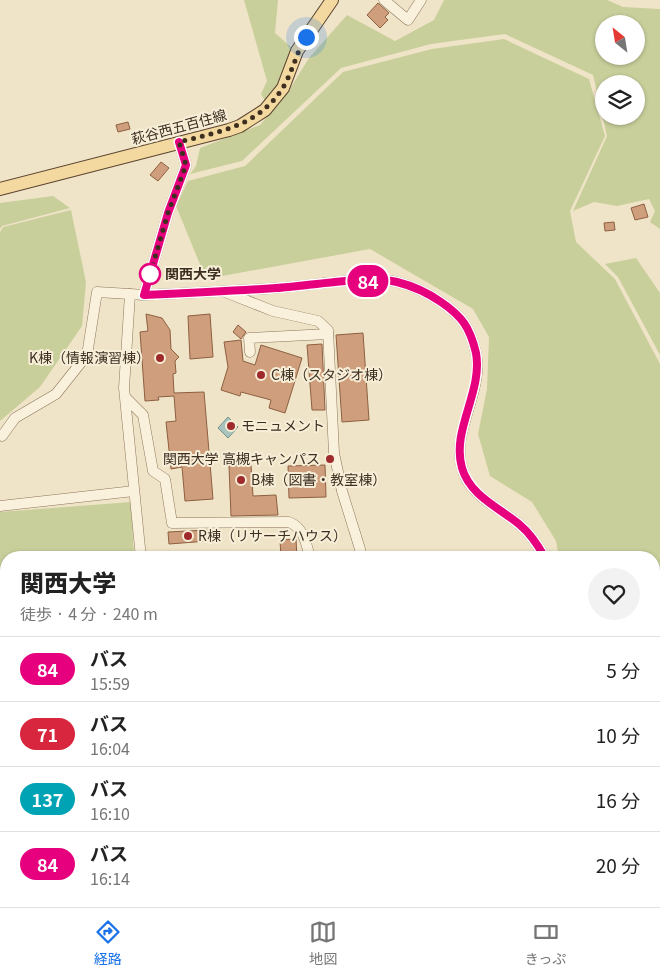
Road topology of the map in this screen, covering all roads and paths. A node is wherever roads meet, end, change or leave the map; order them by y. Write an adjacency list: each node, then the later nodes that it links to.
1 (332, 0): 4 (main road, 萩谷西五百住線)
2 (384, 0): 3 (street)
3 (421, 0)
4 (179, 142): 5 (main road, 萩谷西五百住線); 8 (street)
5 (0, 189)
6 (221, 291): 8 (street); 9 (street); 18 (street)
7 (130, 294): 8 (street); 11 (street); 12 (street)
8 (144, 295)
9 (328, 334): 10 (street); 17 (street)
10 (250, 352)
11 (126, 398): 13 (street); 16 (street)
12 (2, 436)
13 (134, 491): 14 (street); 15 (street)
14 (0, 506)
15 (140, 551)
16 (308, 551)
17 (360, 551)
18 (541, 551)

